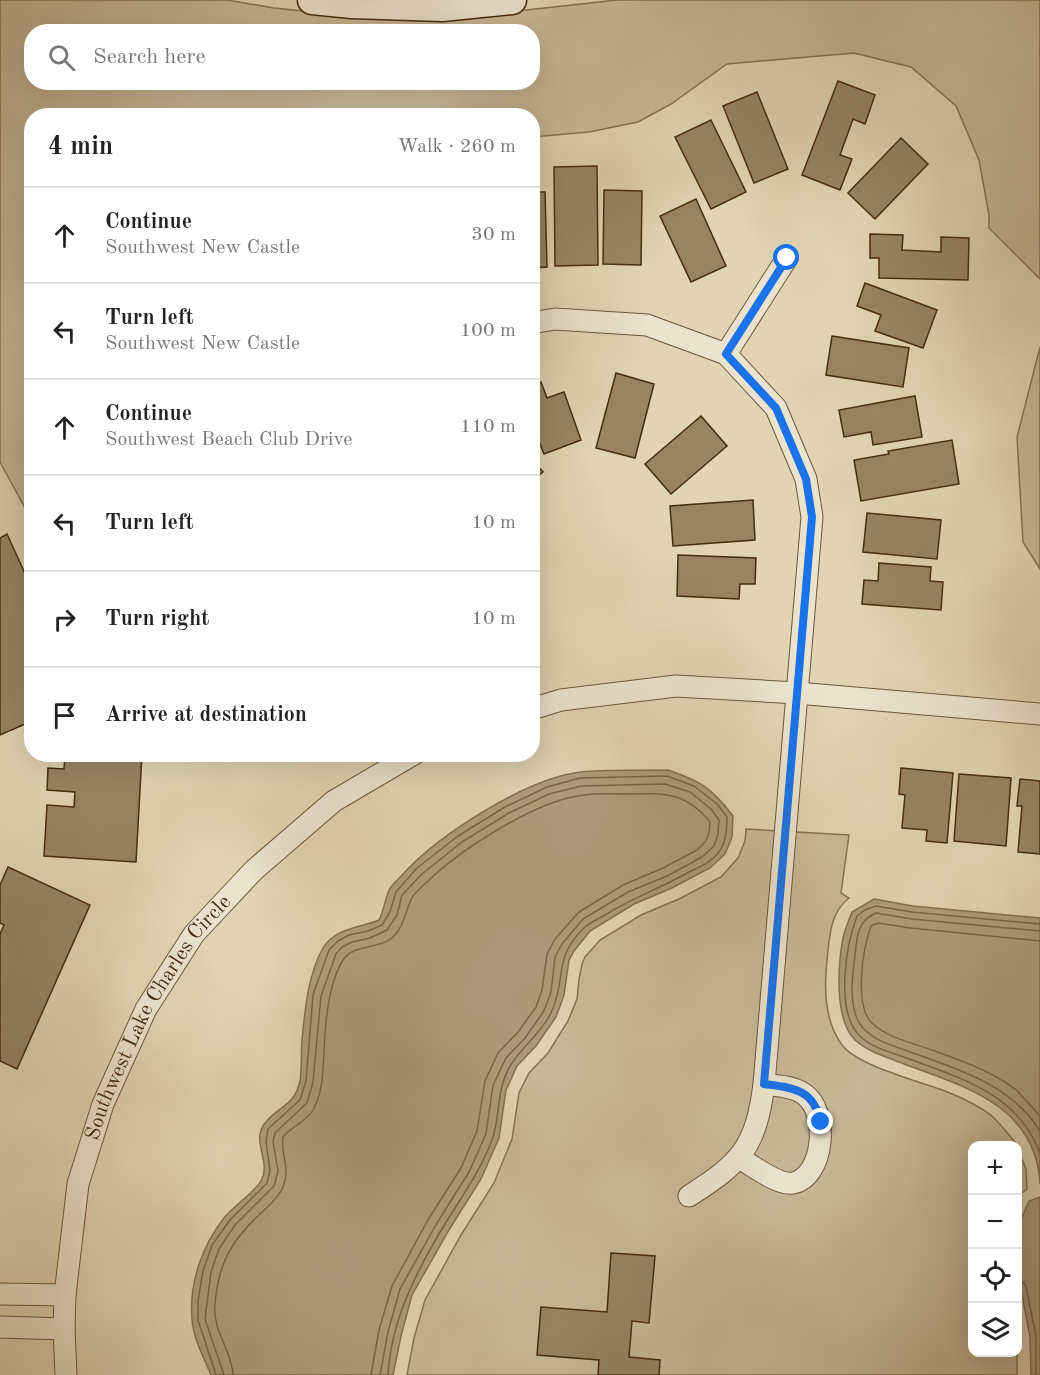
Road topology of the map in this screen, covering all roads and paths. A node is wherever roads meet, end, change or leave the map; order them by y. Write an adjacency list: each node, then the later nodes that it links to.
1 (312, 0): 2 (street)
2 (512, 0)
3 (787, 258): 5 (street)
4 (540, 322): 5 (street)
5 (726, 354): 6 (street)
6 (797, 693): 7 (street); 8 (street); 10 (street)
7 (540, 707)
8 (1040, 714)
9 (400, 762): 14 (street, Southwest Lake Charles Circle)
10 (764, 1084): 11 (street); 11 (street)
11 (739, 1158): 12 (street)
12 (688, 1196)
13 (0, 1294): 14 (street)
14 (65, 1294): 16 (street, Southwest Lake Charles Circle)
15 (0, 1327): 16 (street)
16 (64, 1329): 17 (street, Southwest Lake Charles Circle)
17 (66, 1375)

